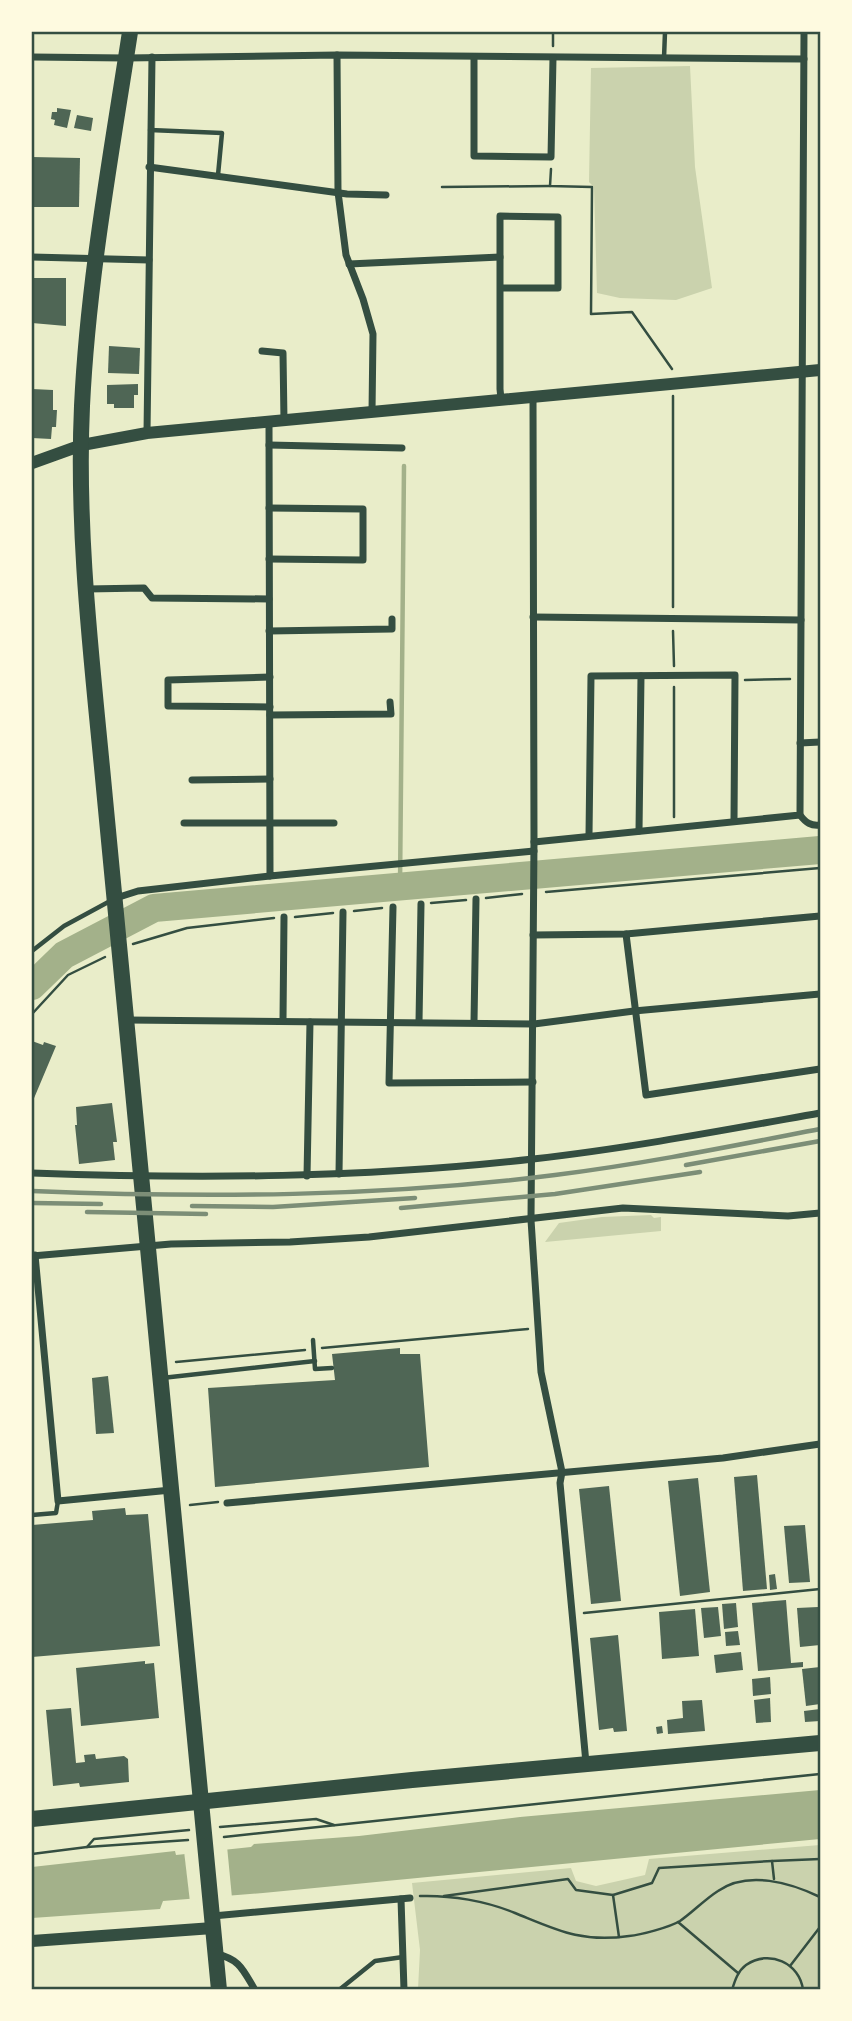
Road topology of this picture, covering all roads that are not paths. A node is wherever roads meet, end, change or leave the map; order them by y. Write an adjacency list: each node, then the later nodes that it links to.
1 (130, 32): 8 (main road)
2 (665, 32): 10 (lane)
3 (804, 32): 11 (street)
4 (337, 55): 6 (street); 7 (street); 15 (street)
5 (32, 57): 8 (street)
6 (152, 57): 8 (street); 12 (street)
7 (474, 57): 9 (street); 9 (street)
8 (126, 58): 19 (main road)
9 (553, 58): 10 (street)
10 (664, 58): 11 (street)
11 (804, 59): 25 (street)
12 (149, 130): 13 (street); 14 (lane)
13 (149, 167): 14 (street); 20 (street)
14 (218, 175): 15 (street)
15 (338, 192): 16 (street); 21 (street)
16 (386, 195)
17 (32, 257): 19 (street)
18 (500, 257): 21 (street); 22 (street); 22 (street)
19 (96, 258): 20 (street); 32 (main road)
20 (149, 260): 31 (street)
21 (349, 264): 28 (street)
22 (500, 289): 27 (street)
23 (262, 351): 29 (street)
24 (821, 370): 25 (street)
25 (802, 372): 26 (street); 42 (street)
26 (533, 396): 27 (street); 40 (street)
27 (501, 399): 28 (street)
28 (372, 412): 29 (street)
29 (284, 421): 30 (street)
30 (270, 422): 31 (street); 33 (street)
31 (148, 433): 32 (street)
32 (82, 445): 35 (street); 38 (main road)
33 (269, 445): 34 (street); 36 (street)
34 (402, 448)
35 (32, 463)
36 (269, 508): 37 (street); 37 (street)
37 (270, 559): 39 (street)
38 (87, 589): 39 (street); 62 (main road)
39 (270, 598): 43 (street)
40 (533, 617): 42 (street); 60 (street)
41 (392, 619): 43 (street)
42 (801, 620): 49 (street)
43 (270, 631): 45 (street)
44 (641, 676): 53 (street); 58 (street); 59 (street)
45 (270, 677): 47 (street); 47 (street)
46 (390, 702): 47 (street)
47 (270, 711): 50 (street)
48 (821, 742): 49 (street)
49 (800, 743): 52 (street)
50 (271, 779): 51 (street); 55 (street)
51 (192, 780)
52 (800, 815): 53 (street); 57 (street)
53 (734, 821): 58 (street)
54 (184, 823): 55 (street)
55 (271, 823): 56 (street); 61 (street)
56 (334, 823)
57 (821, 825)
58 (639, 831): 59 (street)
59 (589, 835): 60 (street)
60 (534, 850): 61 (street); 70 (street)
61 (270, 876): 62 (street)
62 (116, 898): 71 (lane); 74 (main road)
63 (476, 899): 79 (street)
64 (421, 904): 78 (street)
65 (393, 907): 80 (street)
66 (344, 912): 77 (street)
67 (821, 916): 69 (street)
68 (284, 918): 75 (street)
69 (626, 934): 70 (street); 73 (street)
70 (533, 935): 81 (street)
71 (32, 951)
72 (821, 994): 73 (street)
73 (634, 1011): 81 (street); 82 (street)
74 (127, 1020): 75 (street); 89 (main road)
75 (283, 1020): 76 (street)
76 (310, 1022): 77 (street); 88 (street)
77 (342, 1022): 80 (street); 87 (street)
78 (419, 1022): 79 (street); 80 (street)
79 (474, 1022): 81 (street)
80 (390, 1023): 83 (street)
81 (534, 1024): 83 (street)
82 (821, 1069)
83 (533, 1082): 85 (street)
84 (821, 1113): 85 (street)
85 (532, 1159): 87 (street); 91 (street)
86 (32, 1173): 89 (street)
87 (339, 1174): 88 (street)
88 (307, 1176): 89 (street)
89 (143, 1177): 92 (main road)
90 (821, 1213): 91 (street)
91 (531, 1220): 92 (street); 99 (street)
92 (149, 1246): 93 (street); 97 (main road)
93 (33, 1256): 101 (street)
94 (313, 1340): 95 (lane)
95 (315, 1361): 96 (lane); 97 (lane)
96 (332, 1368)
97 (162, 1378): 100 (main road)
98 (821, 1444): 99 (street)
99 (562, 1472): 102 (street); 105 (street)
100 (173, 1490): 101 (street); 106 (main road)
101 (58, 1501): 103 (lane)
102 (227, 1503)
103 (32, 1515)
104 (821, 1743): 105 (main road)
105 (586, 1765): 106 (main road)
106 (202, 1803): 107 (main road); 110 (main road)
107 (32, 1819)
108 (410, 1898): 109 (street)
109 (401, 1899): 110 (street); 113 (street)
110 (213, 1918): 111 (street); 112 (main road)
111 (32, 1941)
112 (216, 1954): 114 (main road); 115 (street)
113 (403, 1957): 116 (lane); 117 (street)
114 (219, 1990)
115 (255, 1990)
116 (339, 1990)
117 (404, 1990)

